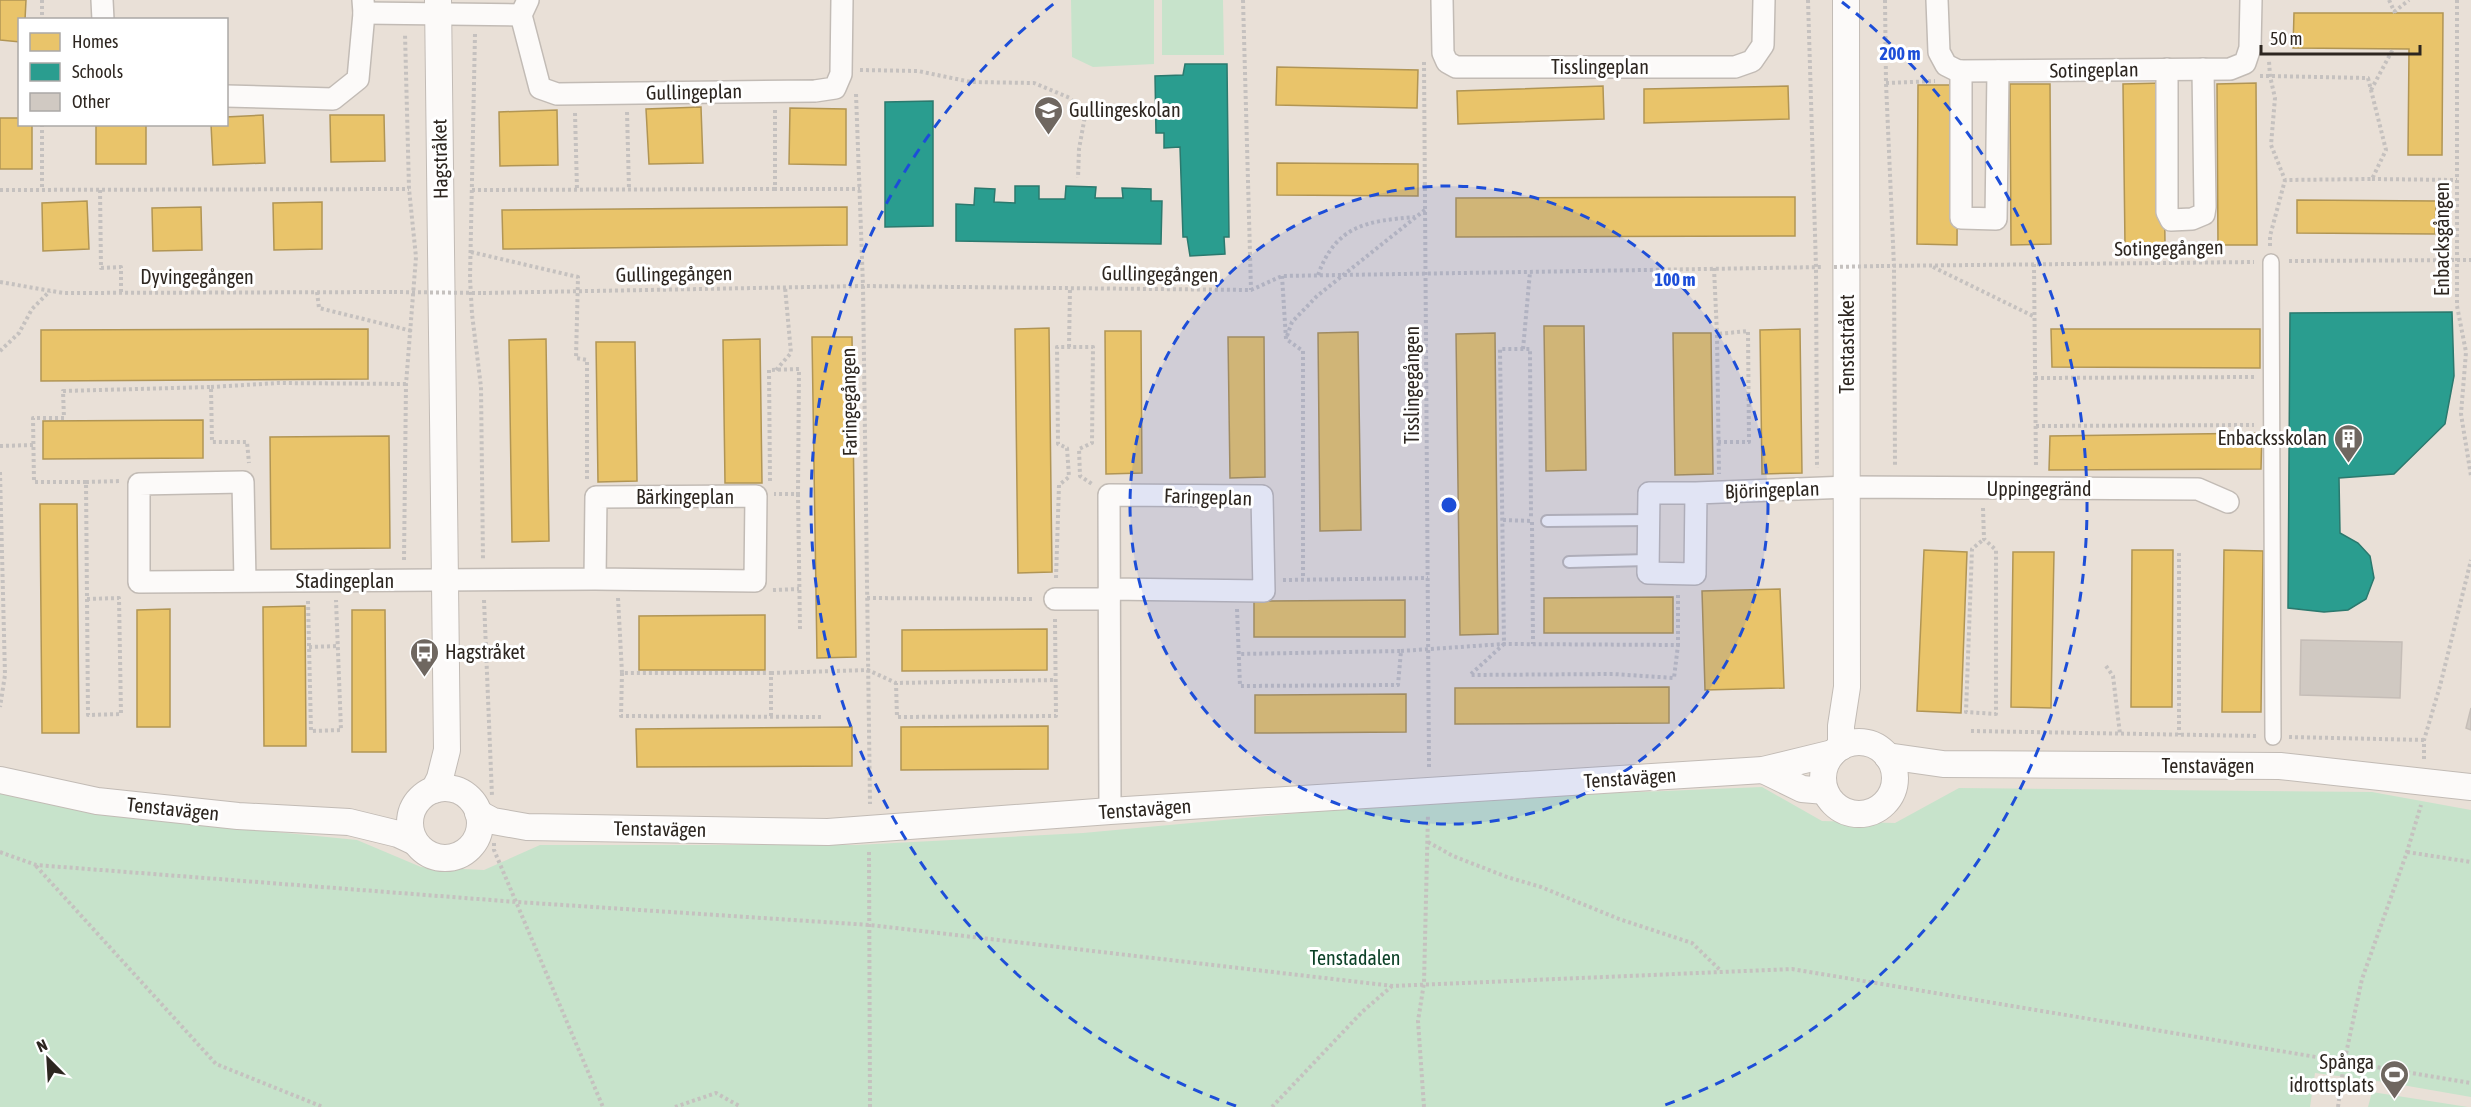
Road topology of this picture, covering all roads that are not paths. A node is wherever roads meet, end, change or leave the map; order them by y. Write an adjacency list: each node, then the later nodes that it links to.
1 (102, 0): 11 (street)
2 (842, 0): 10 (street, Gullingeplan)
3 (1442, 0): 4 (street, Tisslingeplan)
4 (1764, 0)
5 (1846, 0): 18 (street, Tenstastråket)
6 (1937, 0): 14 (street)
7 (2251, 0): 13 (street, Sotingeplan)
8 (363, 7): 9 (street, Gullingeplan); 16 (street)
9 (438, 8): 10 (street, Gullingeplan); 27 (street, Hagstråket)
10 (525, 8)
11 (103, 18)
12 (2167, 69): 13 (street, Sotingeplan); 13 (street); 15 (street, Sotingeplan)
13 (2203, 69)
14 (1961, 71): 15 (street, Sotingeplan); 15 (street)
15 (1998, 71)
16 (228, 96)
17 (2271, 262): 31 (street)
18 (1848, 487): 19 (street, Björingeplan); 20 (street, Uppingegränd); 30 (street, Tenstastråket)
19 (1696, 493): 21 (street, Björingeplan); 23 (street, Björingeplan)
20 (2228, 502)
21 (1649, 520): 22 (lane); 23 (street, Björingeplan)
22 (1547, 521)
23 (1648, 560): 24 (lane)
24 (1569, 562)
25 (595, 579): 25 (street, Bärkingeplan); 27 (street, Bärkingeplan)
26 (245, 581): 26 (street, Stadingeplan); 27 (street, Stadingeplan)
27 (444, 581): 32 (street, Hagstråket)
28 (1109, 594): 28 (street, Faringeplan); 29 (street); 43 (street)
29 (1055, 599)
30 (1847, 687): 33 (street, Tenstastråket); 34 (street, Tenstastråket)
31 (2273, 737)
32 (447, 750): 39 (street, Hagstråket); 42 (street, Hagstråket)
33 (1837, 750): 34 (street); 36 (street, Tenstavägen); 40 (street)
34 (1879, 750): 35 (street, Tenstavägen); 41 (street)
35 (1943, 765): 38 (street, Tenstavägen); 41 (street, Tenstavägen)
36 (1763, 770): 40 (street, Tenstavägen); 43 (street, Tenstavägen)
37 (0, 780): 45 (street, Tenstavägen)
38 (2471, 787)
39 (434, 790): 42 (street); 44 (street)
40 (1825, 791): 41 (street)
41 (1892, 792)
42 (472, 804): 46 (street, Tenstavägen); 48 (street)
43 (1110, 811): 46 (street, Tenstavägen)
44 (412, 812): 45 (street, Tenstavägen); 47 (street)
45 (349, 822): 47 (street, Tenstavägen)
46 (527, 827): 48 (street, Tenstavägen)
47 (415, 842): 48 (street)
48 (472, 846)

